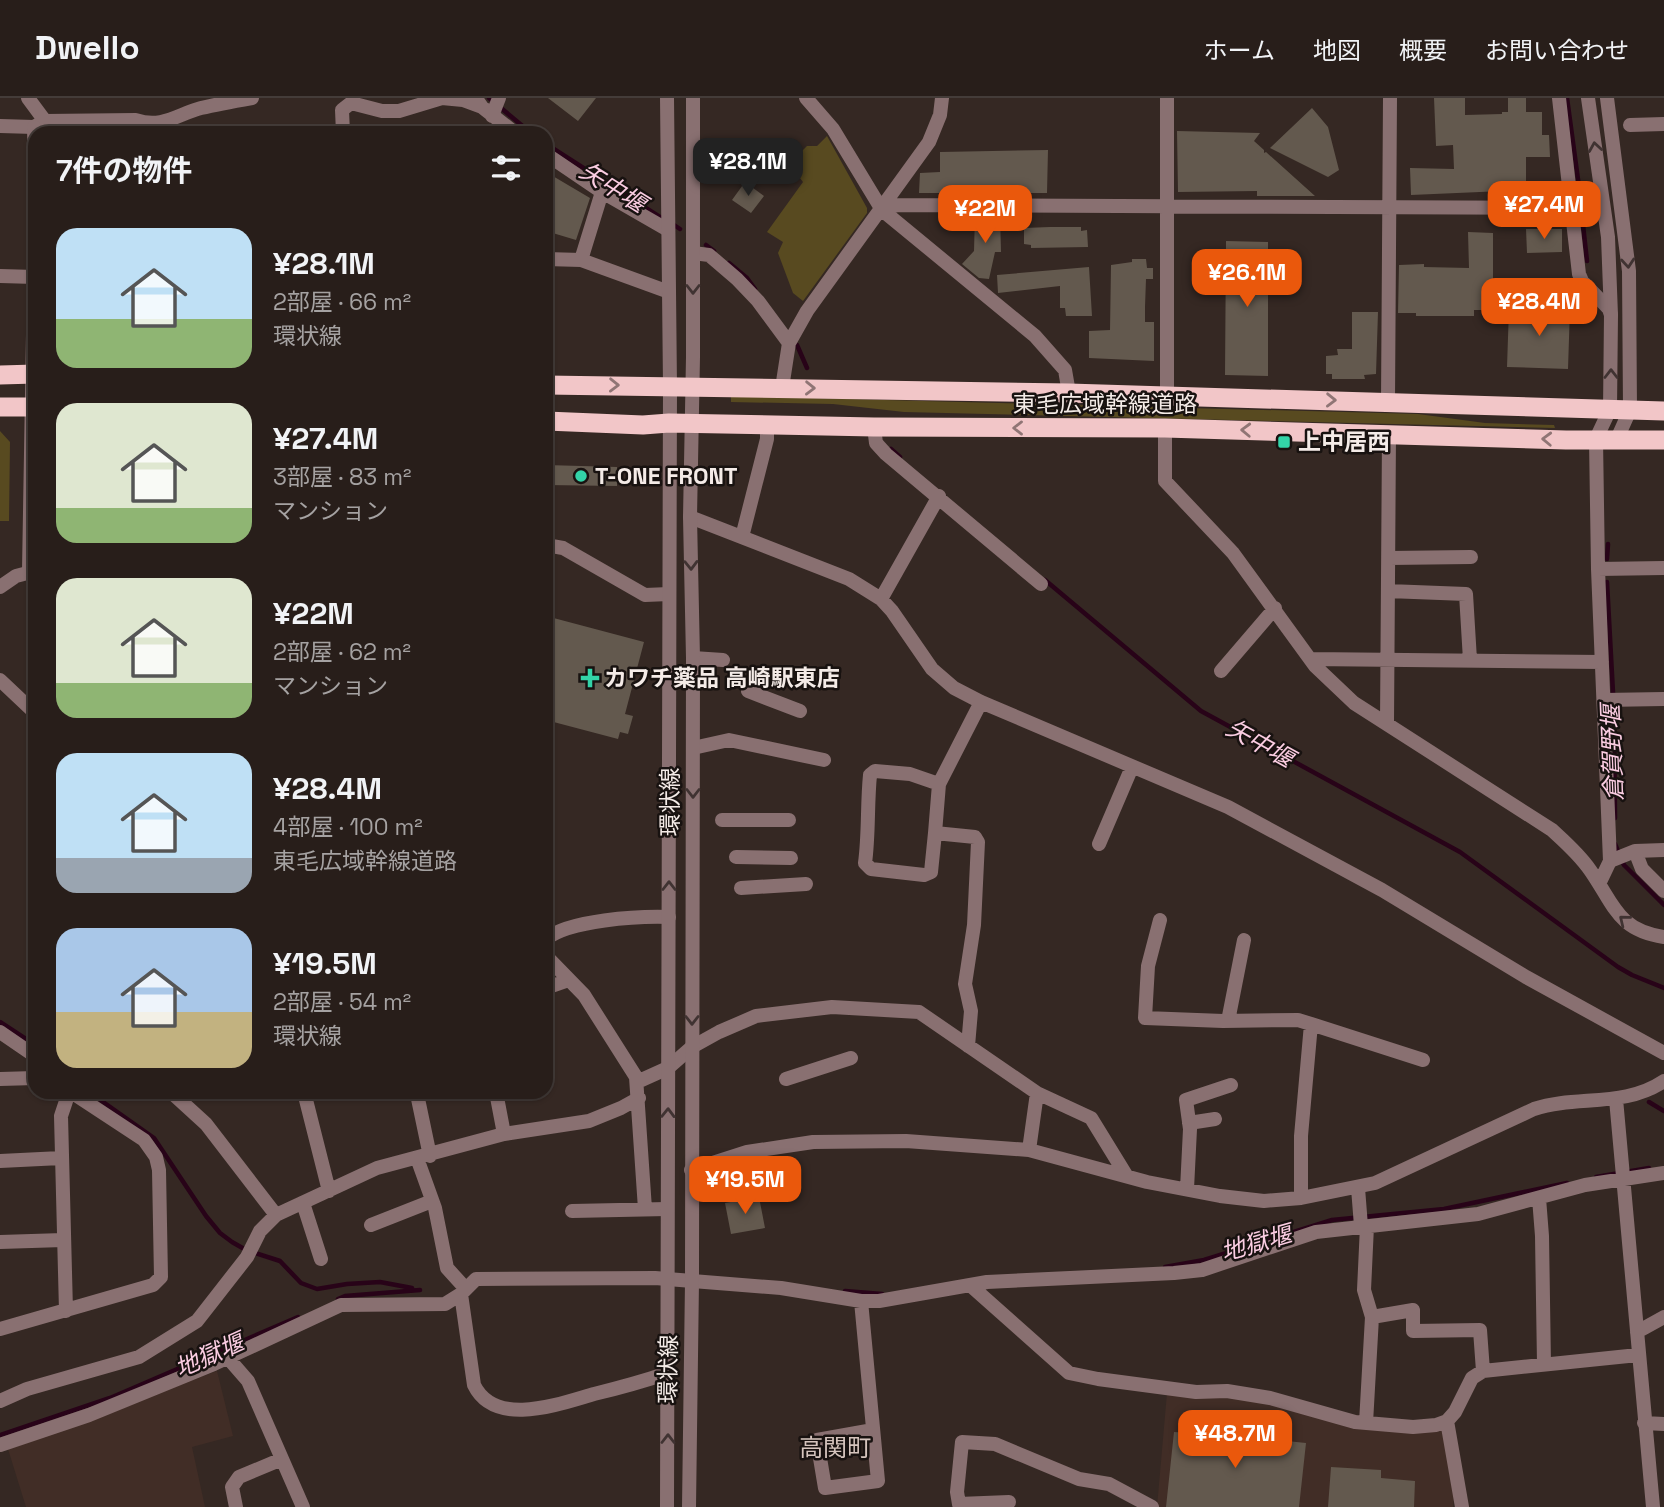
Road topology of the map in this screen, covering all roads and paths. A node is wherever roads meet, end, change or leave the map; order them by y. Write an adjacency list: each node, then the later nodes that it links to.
1 (28, 98): 13 (street)
2 (251, 98): 13 (street)
3 (667, 98): 25 (street, 環状線)
4 (693, 98): 26 (street, 環状線)
5 (806, 98): 24 (street)
6 (942, 98): 24 (street)
7 (1167, 98): 21 (street)
8 (1390, 98): 22 (street)
9 (1559, 98): 23 (street)
10 (1588, 98): 32 (street, one-way to 10)
11 (1607, 98): 45 (street, one-way to 45)
12 (488, 106): 17 (street); 18 (street)
13 (39, 124): 16 (street)
14 (1664, 124): 15 (street)
15 (1630, 125)
16 (0, 126)
17 (342, 126)
18 (505, 126)
19 (553, 159): 20 (street)
20 (603, 192): 25 (street); 28 (street)
21 (1166, 205): 22 (street); 24 (street); 41 (street)
22 (1388, 207): 23 (street); 42 (street)
23 (1573, 208): 32 (street)
24 (882, 210): 33 (street); 40 (street)
25 (668, 230): 31 (street, 環状線)
26 (693, 253): 33 (street); 38 (street, 環状線, one-way to 38)
27 (553, 259): 28 (street)
28 (581, 260): 31 (street)
29 (0, 276): 30 (street)
30 (28, 277)
31 (669, 292): 37 (street, 環状線)
32 (1611, 315): 45 (street, one-way to 32)
33 (789, 343): 39 (street)
34 (28, 374): 35 (highway)
35 (0, 375)
36 (553, 385): 37 (highway, 東毛広域幹線道路, one-way to 37)
37 (670, 386): 38 (highway, 東毛広域幹線道路); 48 (street, 環状線)
38 (693, 387): 39 (highway, 東毛広域幹線道路); 49 (street, 環状線)
39 (782, 388): 40 (highway, 東毛広域幹線道路, one-way to 40)
40 (1069, 393): 41 (highway, 東毛広域幹線道路)
41 (1167, 397): 42 (highway, 東毛広域幹線道路, one-way to 42)
42 (1388, 401): 45 (highway, 東毛広域幹線道路)
43 (0, 407): 44 (highway)
44 (28, 407)
45 (1620, 409): 46 (highway, 東毛広域幹線道路); 54 (street); 55 (street)
46 (1664, 411)
47 (553, 421): 48 (highway, 東毛広域幹線道路)
48 (669, 423): 49 (highway, 東毛広域幹線道路); 69 (street, 環状線)
49 (692, 424): 50 (highway, 東毛広域幹線道路); 58 (street, 環状線)
50 (767, 426): 51 (highway, 東毛広域幹線道路); 59 (street)
51 (874, 427): 52 (highway, 東毛広域幹線道路, one-way to 51); 57 (street)
52 (1165, 428): 53 (highway, 東毛広域幹線道路, one-way to 52); 71 (street)
53 (1389, 434): 54 (highway, 東毛広域幹線道路, one-way to 53); 62 (street)
54 (1596, 439): 55 (highway, 東毛広域幹線道路); 64 (street)
55 (1617, 439): 56 (highway, 東毛広域幹線道路)
56 (1664, 440)
57 (939, 496): 66 (street); 70 (street)
58 (690, 517): 59 (street); 72 (street, 環状線, one-way to 72)
59 (742, 537): 70 (street)
60 (553, 546): 69 (street)
61 (1471, 557): 62 (street)
62 (1389, 558): 68 (street)
63 (1664, 568): 64 (street)
64 (1598, 569): 77 (street)
65 (28, 573): 67 (street)
66 (1041, 584)
67 (0, 587)
68 (1388, 591): 73 (street); 76 (street)
69 (669, 594): 103 (street, 環状線, one-way to 69)
70 (881, 599): 83 (street)
71 (1275, 608): 74 (street); 78 (street)
72 (693, 658): 75 (street); 87 (street, 環状線)
73 (1388, 658): 74 (street); 76 (street); 86 (street)
74 (1310, 659): 86 (street)
75 (723, 660)
76 (1470, 660): 77 (street)
77 (1602, 662): 82 (street)
78 (1222, 671)
79 (0, 680): 84 (street)
80 (748, 691): 85 (street)
81 (1664, 699): 82 (street)
82 (1604, 700): 96 (street)
83 (981, 702): 89 (street); 90 (street)
84 (28, 706)
85 (800, 712)
86 (1387, 724): 100 (street)
87 (693, 748): 88 (street); 115 (street, 環状線, one-way to 115)
88 (824, 760)
89 (1132, 766): 94 (street); 117 (street)
90 (939, 784): 93 (street); 93 (street)
91 (722, 820): 92 (street)
92 (789, 821)
93 (935, 833): 114 (street)
94 (1099, 844)
95 (1664, 850): 96 (street)
96 (1621, 857): 100 (street); 102 (street)
97 (736, 858): 98 (street)
98 (791, 858)
99 (806, 884): 101 (street)
100 (1599, 884): 106 (street, one-way to 100)
101 (741, 888)
102 (1664, 891)
103 (669, 917): 105 (street); 120 (street, 環状線)
104 (1160, 920): 111 (street)
105 (553, 933)
106 (1664, 937)
107 (1244, 940): 111 (street)
108 (553, 964): 109 (street)
109 (569, 981): 110 (street); 125 (street)
110 (553, 986)
111 (1227, 1021): 112 (street)
112 (1311, 1024): 119 (street); 150 (street)
113 (0, 1032): 116 (street)
114 (968, 1046): 115 (street); 127 (street)
115 (692, 1047): 120 (street); 143 (street, 環状線)
116 (28, 1051)
117 (1664, 1053)
118 (851, 1058): 123 (street)
119 (1423, 1060)
120 (668, 1068): 125 (street); 155 (street, 環状線, one-way to 120)
121 (28, 1078): 122 (street)
122 (0, 1079)
123 (786, 1079)
124 (1664, 1081): 135 (street)
125 (637, 1082): 128 (street)
126 (1231, 1085): 137 (street)
127 (1037, 1093): 139 (street); 145 (street)
128 (639, 1098): 138 (street); 154 (street)
129 (67, 1099): 141 (street)
130 (81, 1099): 168 (street)
131 (179, 1099): 157 (street)
132 (306, 1099): 149 (street)
133 (417, 1099): 140 (street)
134 (497, 1099): 138 (street)
135 (1616, 1099): 146 (street); 147 (street)
136 (1215, 1119): 137 (street)
137 (1189, 1122): 148 (street)
138 (504, 1134): 140 (street)
139 (1030, 1150): 143 (street); 145 (street)
140 (423, 1157): 149 (street); 152 (street)
141 (61, 1158): 142 (street); 160 (street)
142 (0, 1161)
143 (691, 1170): 164 (street, 環状線)
144 (1664, 1173): 146 (street)
145 (1126, 1175): 148 (street)
146 (1624, 1178): 151 (street); 172 (street)
147 (1358, 1188): 150 (street); 159 (street)
148 (1187, 1189): 150 (street)
149 (329, 1191): 153 (street)
150 (1301, 1198)
151 (1539, 1198): 159 (street); 175 (street)
152 (432, 1201): 158 (street); 166 (street)
153 (303, 1203): 157 (street); 162 (street)
154 (645, 1209): 155 (street); 156 (street)
155 (667, 1209): 163 (street, 環状線)
156 (572, 1211)
157 (276, 1215): 178 (street)
158 (372, 1225)
159 (1364, 1226): 165 (street); 169 (street)
160 (63, 1240): 161 (street); 168 (street)
161 (0, 1242)
162 (321, 1259)
163 (667, 1279): 164 (street); 166 (street); 177 (street, 環状線)
164 (692, 1281): 167 (street); 190 (street, 環状線)
165 (970, 1285): 167 (street); 180 (street)
166 (464, 1292): 174 (street); 177 (street)
167 (861, 1301): 183 (street)
168 (66, 1311): 171 (street)
169 (1372, 1317): 176 (street); 180 (street)
170 (1664, 1317): 172 (street)
171 (0, 1329)
172 (1637, 1332): 173 (street)
173 (1638, 1355): 175 (street); 181 (street)
174 (228, 1358): 184 (street); 185 (street)
175 (1544, 1364): 176 (street)
176 (1483, 1371): 179 (street)
177 (668, 1373): 189 (street, 環状線, one-way to 177)
178 (0, 1401)
179 (1447, 1421): 180 (street); 192 (street)
180 (1366, 1423)
181 (1644, 1423): 182 (street); 193 (street)
182 (1664, 1424)
183 (873, 1430): 183 (street)
184 (0, 1446)
185 (282, 1459): 187 (street); 188 (street)
186 (1009, 1502): 191 (street)
187 (236, 1507)
188 (303, 1507)
189 (667, 1507)
190 (689, 1507)
191 (1152, 1507)
192 (1462, 1507)
193 (1653, 1507)

